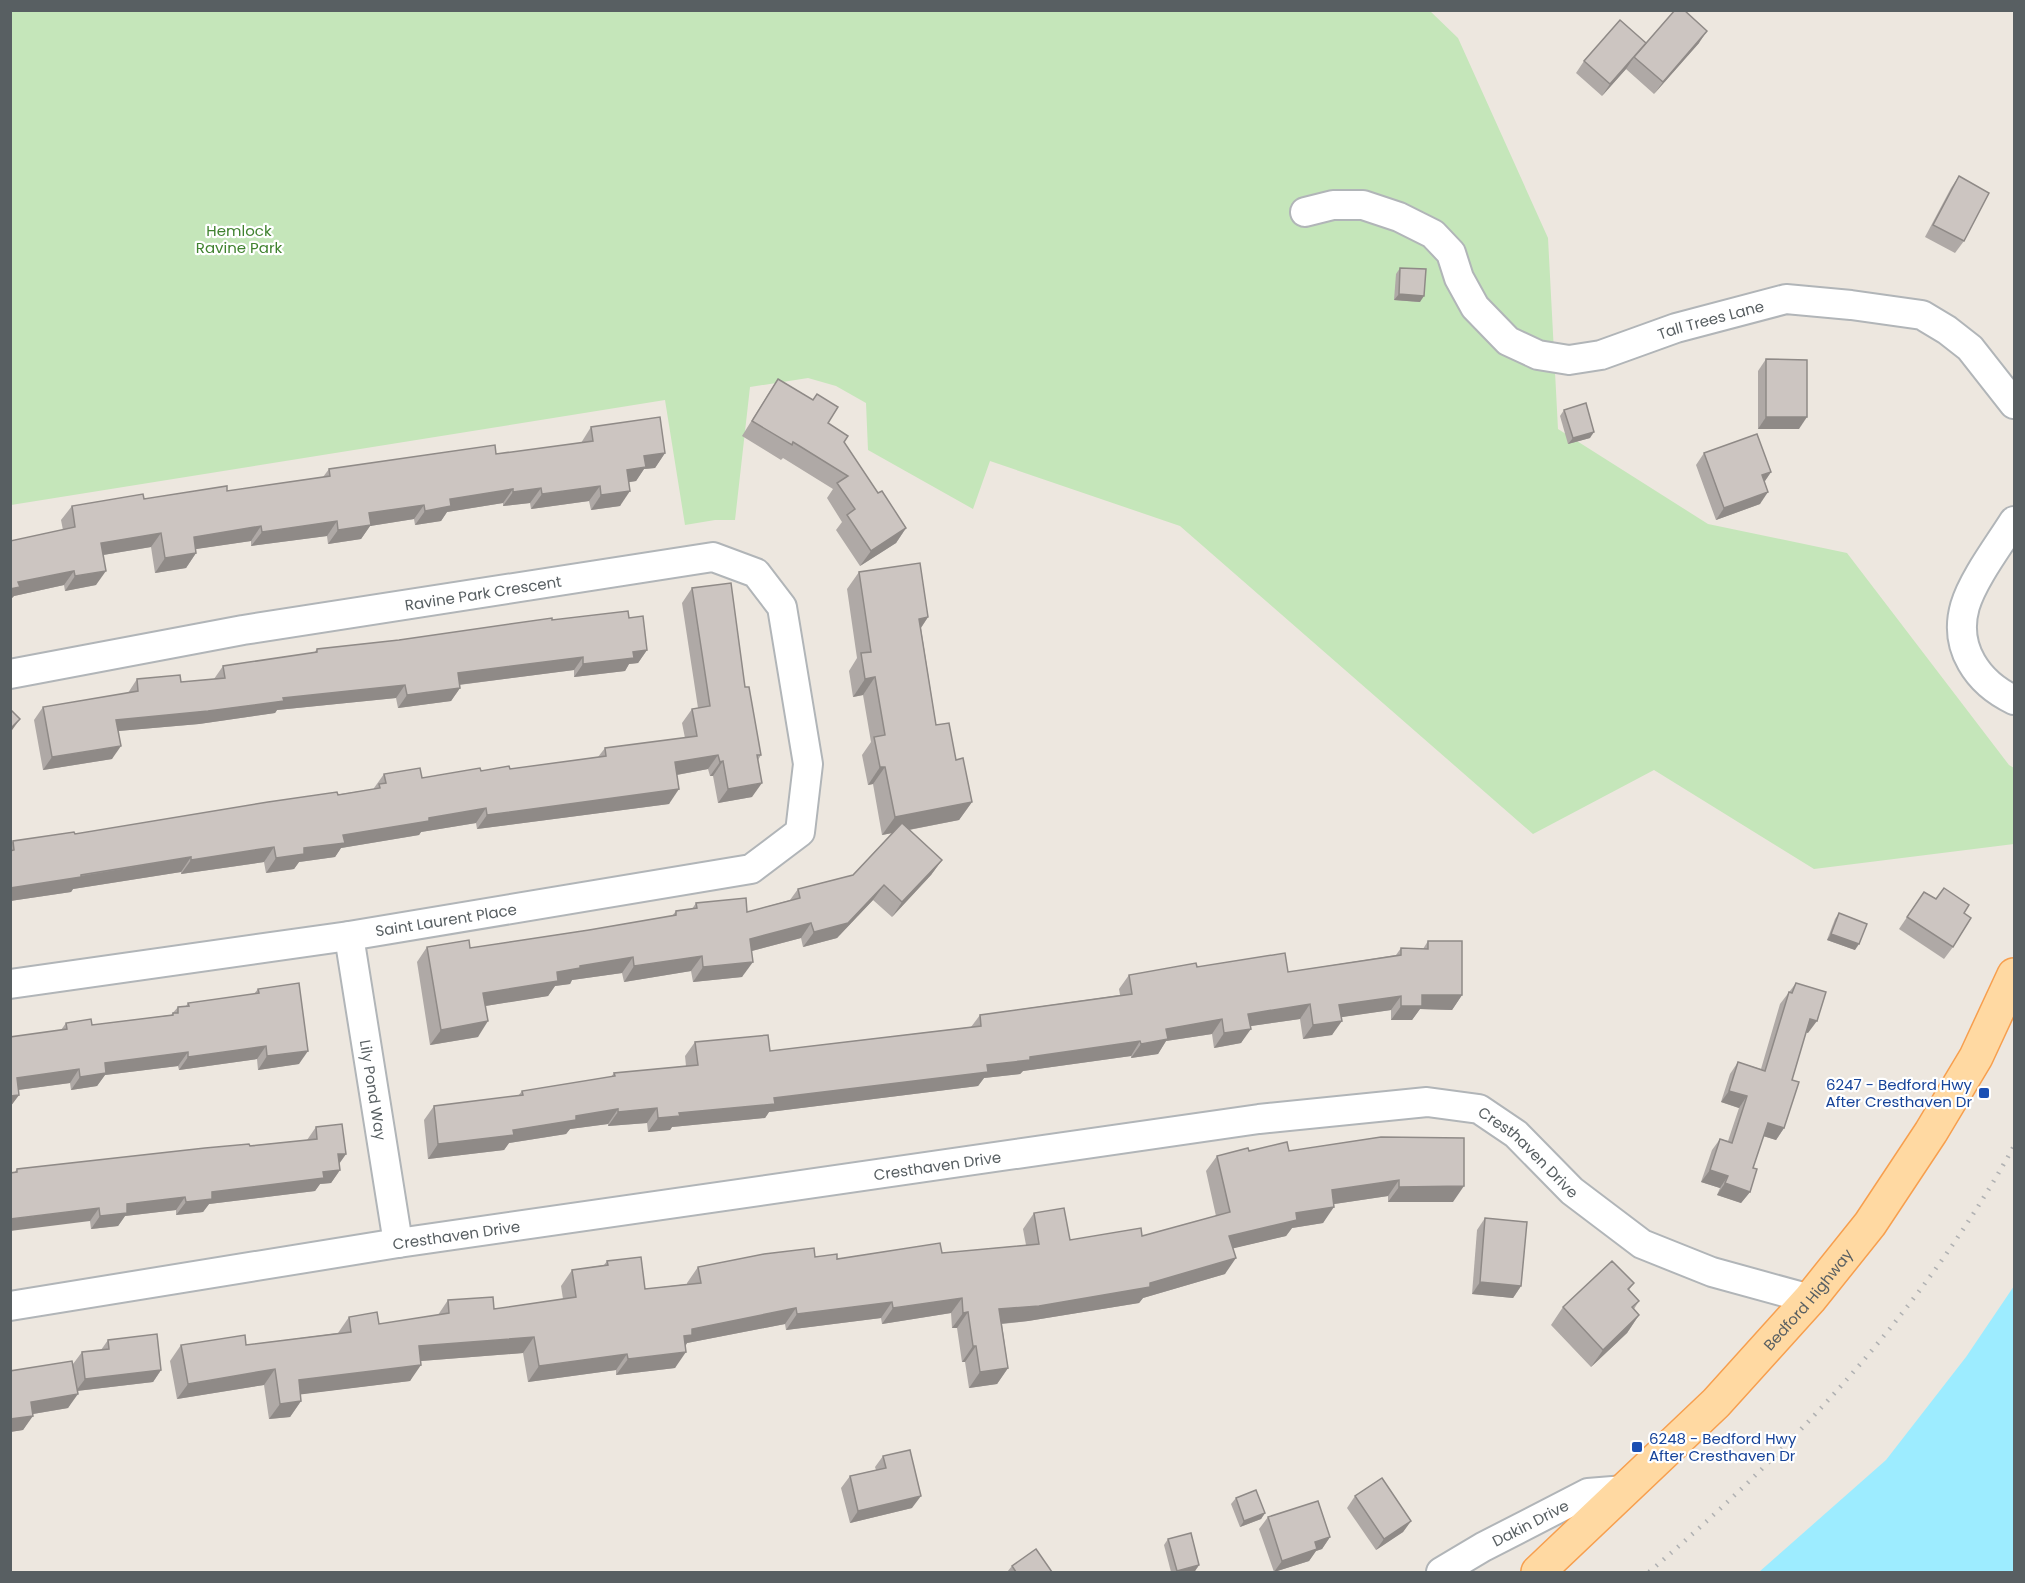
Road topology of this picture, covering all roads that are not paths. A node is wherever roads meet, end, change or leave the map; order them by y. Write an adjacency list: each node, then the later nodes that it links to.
1 (1305, 212): 2 (street, Tall Trees Lane)
2 (2014, 404)
3 (2014, 521): 5 (street)
4 (10, 674): 6 (street, Ravine Park Crescent)
5 (2014, 700)
6 (808, 764): 7 (street, Saint Laurent Place)
7 (349, 936): 9 (street, Saint Laurent Place); 10 (street, Lily Pond Way)
8 (2014, 975): 11 (main road, Bedford Highway)
9 (10, 984)
10 (398, 1243): 11 (street, Cresthaven Drive); 12 (street, Cresthaven Drive)
11 (1810, 1299): 13 (main road, Bedford Highway)
12 (10, 1306)
13 (1625, 1490): 14 (street, Dakin Drive); 15 (main road, Bedford Highway)
14 (1441, 1572)
15 (1538, 1572)

